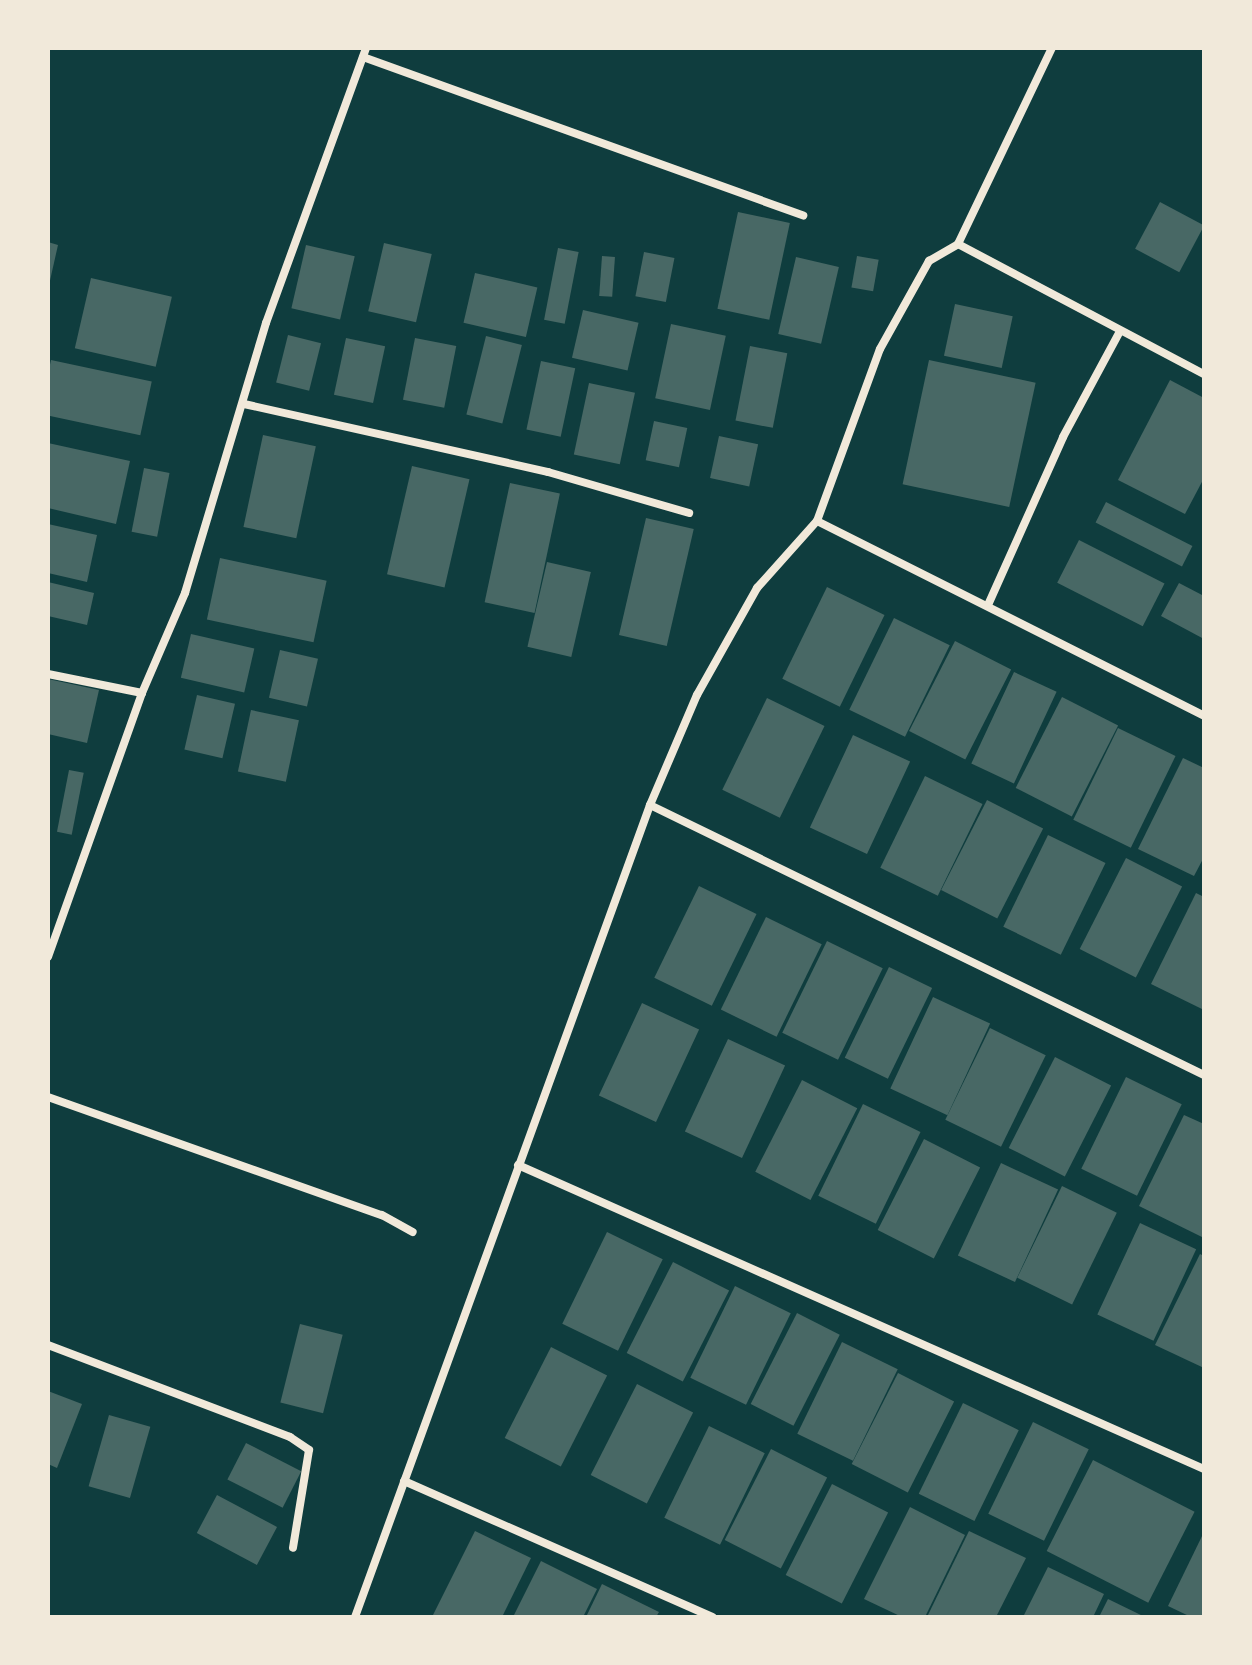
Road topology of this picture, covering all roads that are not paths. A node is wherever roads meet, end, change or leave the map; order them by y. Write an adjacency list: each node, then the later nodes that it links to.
1 (1052, 48): 4 (street)
2 (365, 53): 3 (street); 7 (street)
3 (803, 215)
4 (958, 244): 5 (street); 9 (street)
5 (1119, 333): 6 (street); 10 (street)
6 (1204, 374)
7 (244, 404): 8 (street); 12 (street)
8 (689, 513)
9 (817, 521): 10 (street); 14 (street)
10 (988, 605): 13 (street)
11 (48, 674): 12 (street)
12 (142, 693): 15 (street)
13 (1204, 716)
14 (650, 805): 16 (street); 18 (street)
15 (48, 957)
16 (1204, 1075)
17 (48, 1097): 19 (street)
18 (518, 1165): 21 (street); 22 (street)
19 (413, 1232)
20 (48, 1345): 23 (street)
21 (1204, 1469)
22 (404, 1481): 24 (street); 25 (street)
23 (293, 1548)
24 (355, 1617)
25 (712, 1617)

